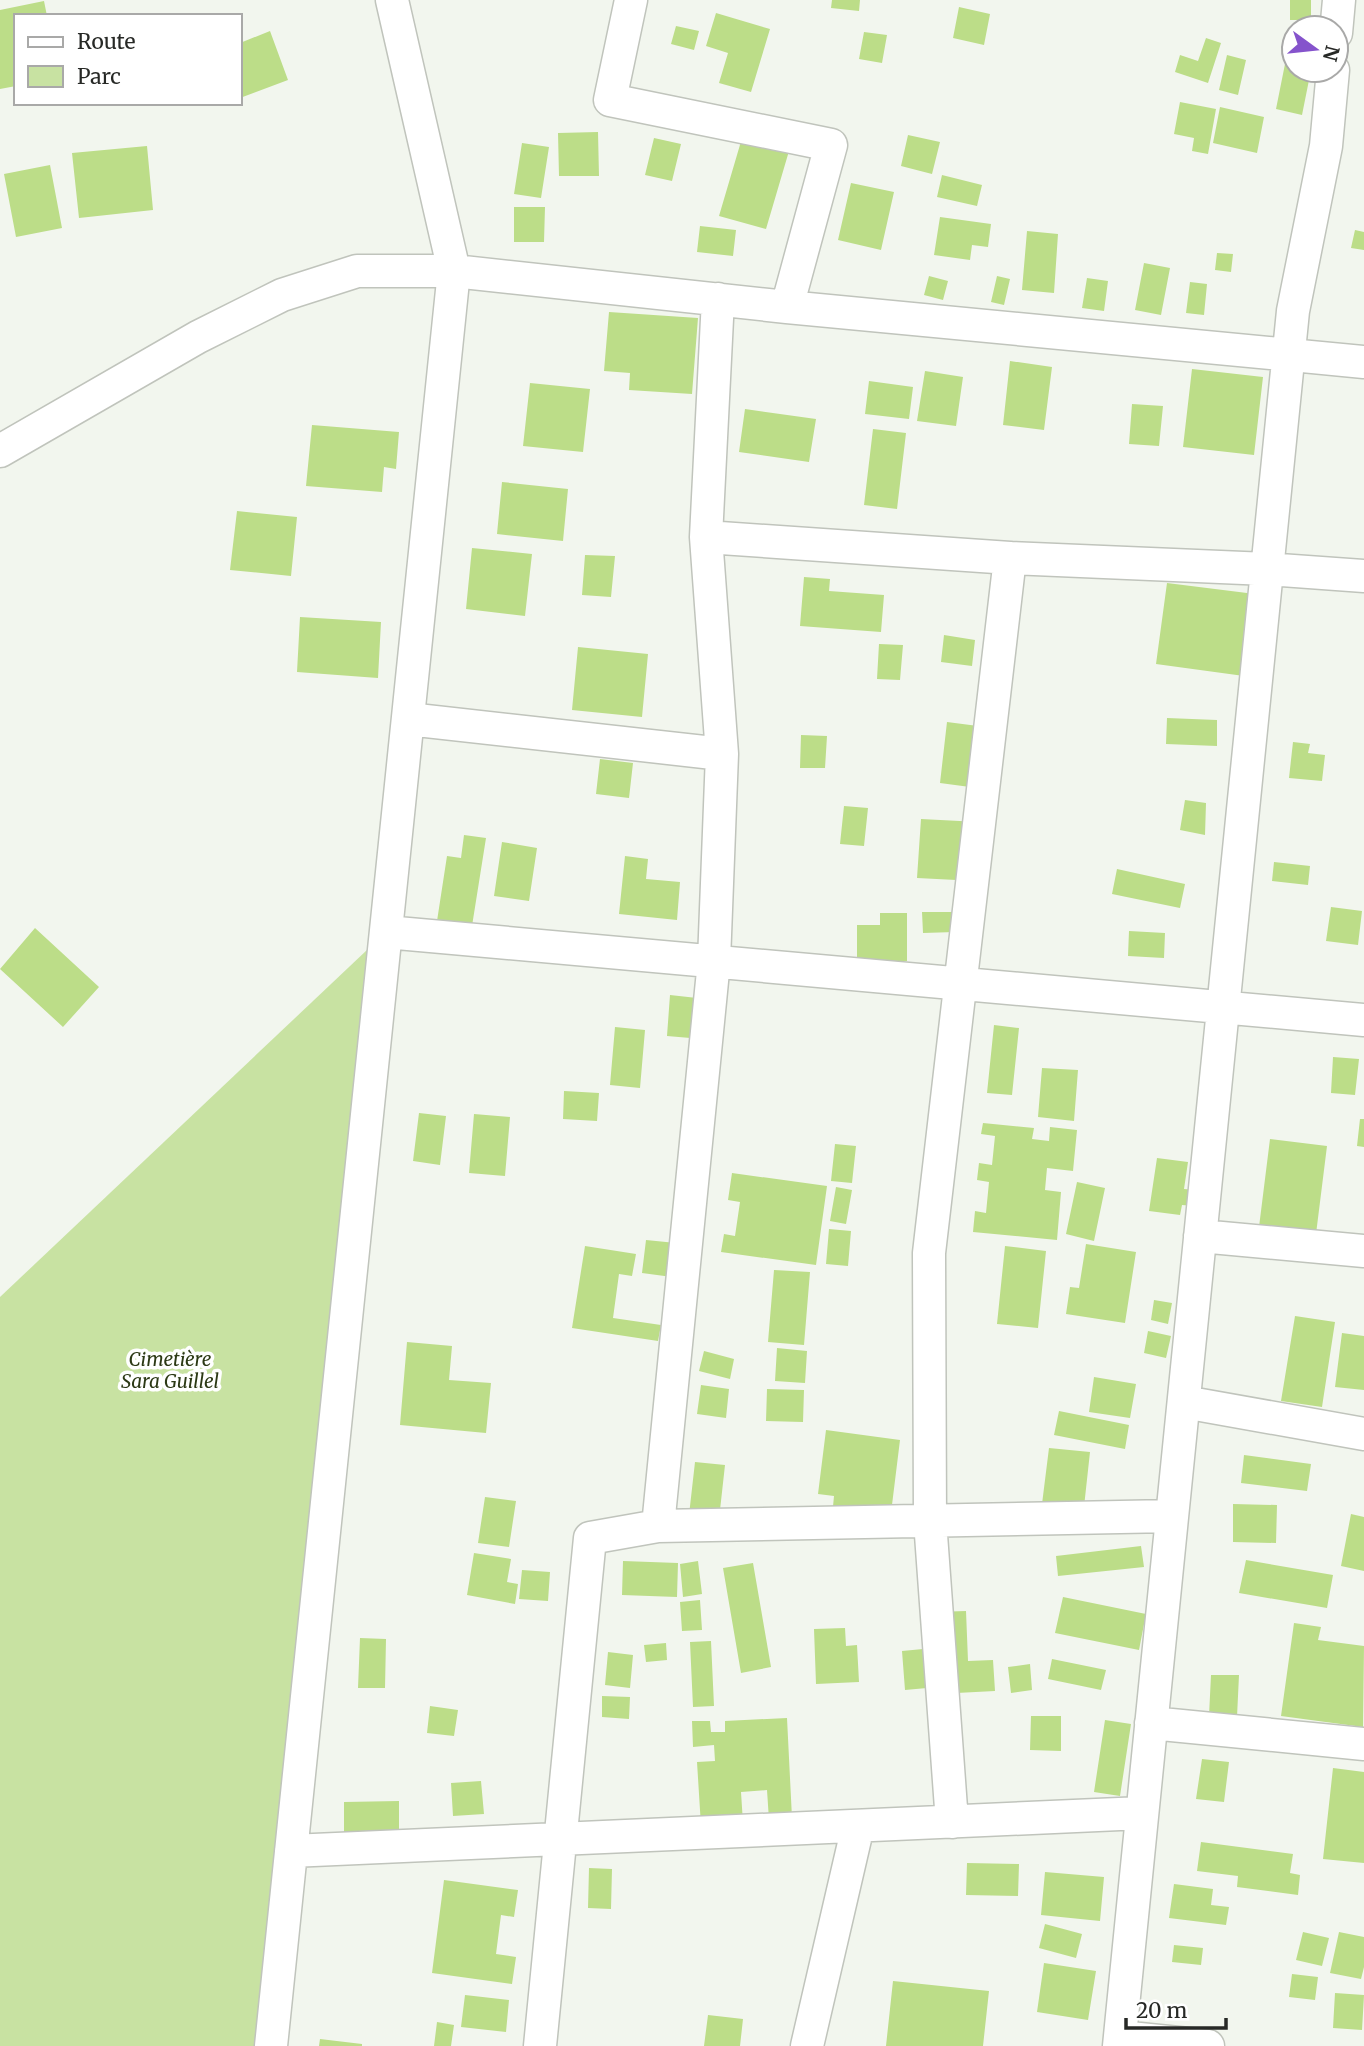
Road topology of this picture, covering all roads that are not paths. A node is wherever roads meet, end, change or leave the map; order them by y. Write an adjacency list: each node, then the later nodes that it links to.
1 (392, 0): 4 (street)
2 (631, 0): 6 (street)
3 (1332, 84): 7 (street)
4 (454, 271): 5 (street); 9 (street); 14 (street)
5 (718, 299): 6 (street); 10 (street)
6 (788, 307): 7 (street)
7 (1289, 355): 8 (street); 12 (street)
8 (1364, 362)
9 (0, 451)
10 (706, 537): 11 (street); 15 (street)
11 (1010, 558): 12 (street); 18 (street)
12 (1267, 569): 13 (street); 19 (street)
13 (1364, 576)
14 (408, 719): 15 (street); 16 (street)
15 (722, 754): 17 (street)
16 (386, 932): 17 (street); 34 (street)
17 (714, 961): 18 (street); 27 (street)
18 (959, 984): 19 (street); 26 (street)
19 (1223, 1008): 20 (street); 21 (street)
20 (1364, 1020)
21 (1200, 1236): 22 (street); 23 (street)
22 (1364, 1251)
23 (1184, 1402): 24 (street); 25 (street)
24 (1364, 1434)
25 (1172, 1516): 26 (street); 28 (street)
26 (930, 1521): 27 (street); 31 (street)
27 (658, 1526): 33 (street)
28 (1151, 1723): 29 (street); 30 (street)
29 (1364, 1744)
30 (1142, 1813): 31 (street); 35 (street)
31 (953, 1822): 32 (street)
32 (858, 1826): 33 (street); 38 (street)
33 (561, 1840): 34 (street); 37 (street)
34 (291, 1851): 36 (street)
35 (1120, 2042): 39 (street)
36 (271, 2046)
37 (540, 2046)
38 (807, 2046)
39 (1208, 2046)

